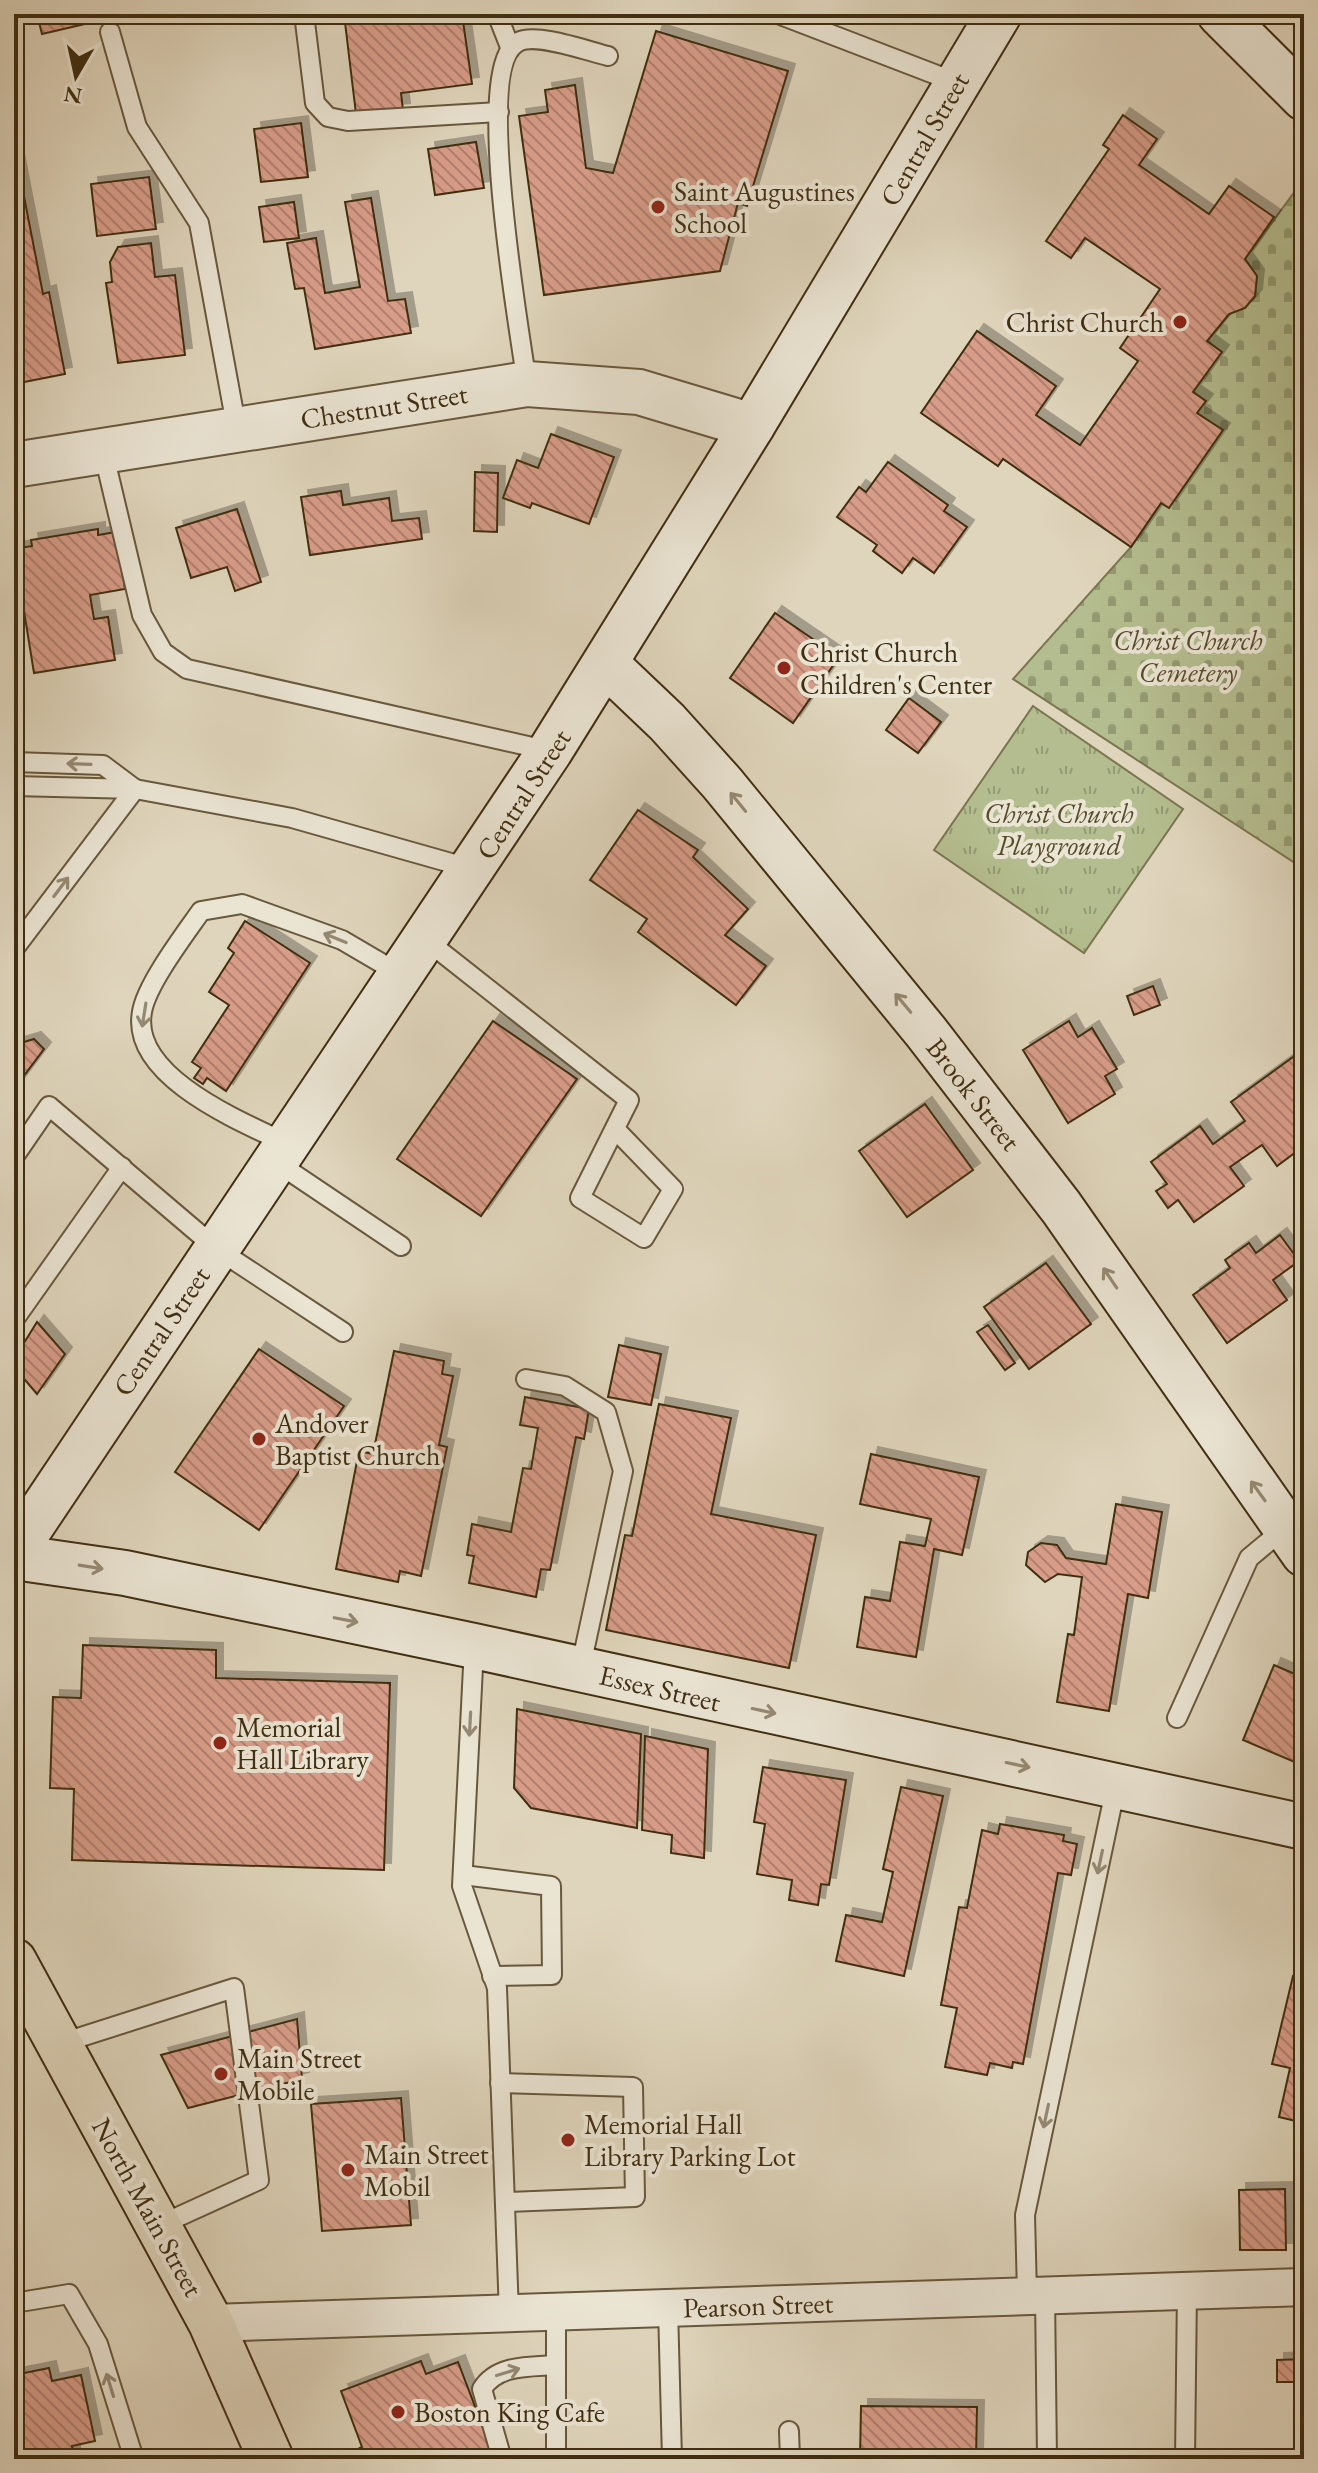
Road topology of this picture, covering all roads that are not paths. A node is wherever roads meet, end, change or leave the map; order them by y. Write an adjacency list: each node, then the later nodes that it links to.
1 (304, 14): 11 (lane)
2 (497, 14): 7 (lane)
3 (778, 14): 9 (lane)
4 (999, 14): 9 (main road, Central Street)
5 (1220, 14): 10 (main road)
6 (110, 32): 14 (lane)
7 (510, 47): 8 (lane); 11 (lane)
8 (608, 56)
9 (955, 82): 13 (main road, Central Street)
10 (1304, 98)
11 (499, 112): 12 (lane)
12 (527, 384): 13 (main road, Chestnut Street); 14 (main road, Chestnut Street)
13 (752, 426): 17 (main road, Central Street)
14 (237, 430): 15 (main road, Chestnut Street)
15 (103, 451): 16 (main road, Chestnut Street); 18 (lane)
16 (14, 465)
17 (606, 664): 18 (main road, Central Street); 34 (main road, Brook Street, one-way to 17)
18 (550, 751): 22 (main road, Central Street)
19 (14, 762): 21 (lane, one-way to 19)
20 (14, 786): 21 (lane)
21 (135, 789): 22 (lane); 23 (lane, one-way to 21)
22 (474, 870): 24 (main road, Central Street)
23 (14, 949)
24 (414, 958): 25 (lane); 26 (main road, Central Street); 26 (lane, one-way to 26)
25 (615, 1129): 25 (lane)
26 (282, 1153): 29 (lane); 30 (main road, Central Street)
27 (14, 1157): 28 (lane)
28 (122, 1167): 30 (lane); 31 (lane)
29 (401, 1246)
30 (217, 1249): 32 (lane); 35 (main road, Central Street)
31 (14, 1320)
32 (343, 1332)
33 (526, 1379): 37 (lane)
34 (1294, 1541): 38 (lane)
35 (14, 1554): 36 (main road, Essex Street, one-way to 36)
36 (474, 1646): 37 (main road, Essex Street); 41 (lane, one-way to 41)
37 (580, 1670): 39 (main road, Essex Street, one-way to 39)
38 (1177, 1718)
39 (1116, 1786): 40 (main road, Essex Street); 50 (lane, one-way to 50)
40 (1304, 1827)
41 (463, 1875): 43 (lane); 43 (lane)
42 (14, 1961): 44 (main road, North Main Street)
43 (492, 1976): 45 (lane)
44 (59, 2044): 47 (main road, North Main Street); 47 (lane)
45 (500, 2083): 46 (lane); 46 (lane)
46 (505, 2202): 54 (lane)
47 (158, 2226): 55 (main road, North Main Street)
48 (1304, 2287): 49 (street, Pearson Street)
49 (1187, 2289): 50 (street, Pearson Street); 65 (lane)
50 (1036, 2294): 52 (street, Pearson Street); 64 (lane)
51 (14, 2303): 58 (lane, one-way to 51)
52 (668, 2308): 53 (street, Pearson Street); 62 (lane)
53 (556, 2312): 54 (street, Pearson Street); 56 (lane)
54 (509, 2314): 55 (street, Pearson Street)
55 (211, 2323): 59 (main road, North Main Street)
56 (556, 2365): 60 (lane, one-way to 56); 61 (lane)
57 (789, 2431): 63 (lane)
58 (134, 2459)
59 (271, 2459)
60 (502, 2459)
61 (556, 2459)
62 (672, 2459)
63 (790, 2459)
64 (1047, 2459)
65 (1185, 2459)

